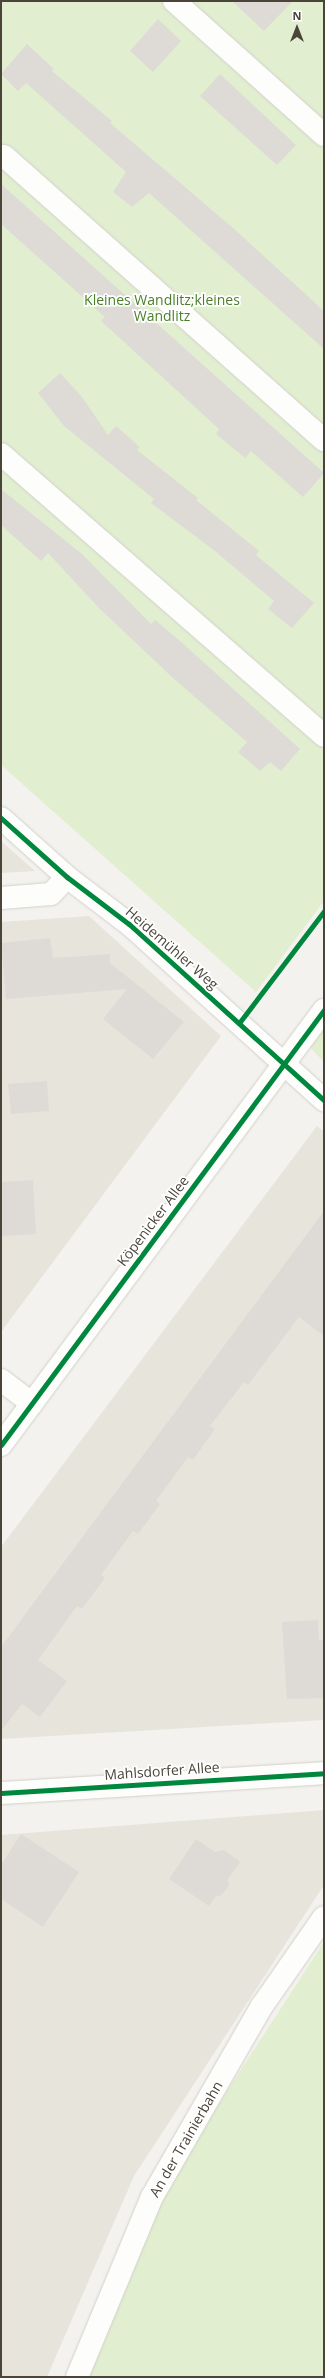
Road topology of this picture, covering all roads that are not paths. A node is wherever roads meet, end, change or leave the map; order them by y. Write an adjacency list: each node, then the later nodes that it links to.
1 (174, 1): 2 (street)
2 (324, 135)
3 (4, 156): 4 (street)
4 (324, 440)
5 (1, 454): 6 (street)
6 (324, 736)
7 (1, 818): 8 (street, Heidemühler Weg)
8 (68, 877): 9 (street); 11 (street, Heidemühler Weg)
9 (1, 898)
10 (324, 1010): 11 (street, Köpenicker Allee)
11 (285, 1064): 12 (street, Heidemühler Weg); 14 (street, Köpenicker Allee)
12 (324, 1100)
13 (1, 1380): 14 (street)
14 (32, 1403): 15 (street, Köpenicker Allee)
15 (1, 1445)
16 (324, 1773): 17 (street, Mahlsdorfer Allee)
17 (1, 1793)
18 (324, 1917): 19 (street, An der Trainierbahn)
19 (77, 2377)

